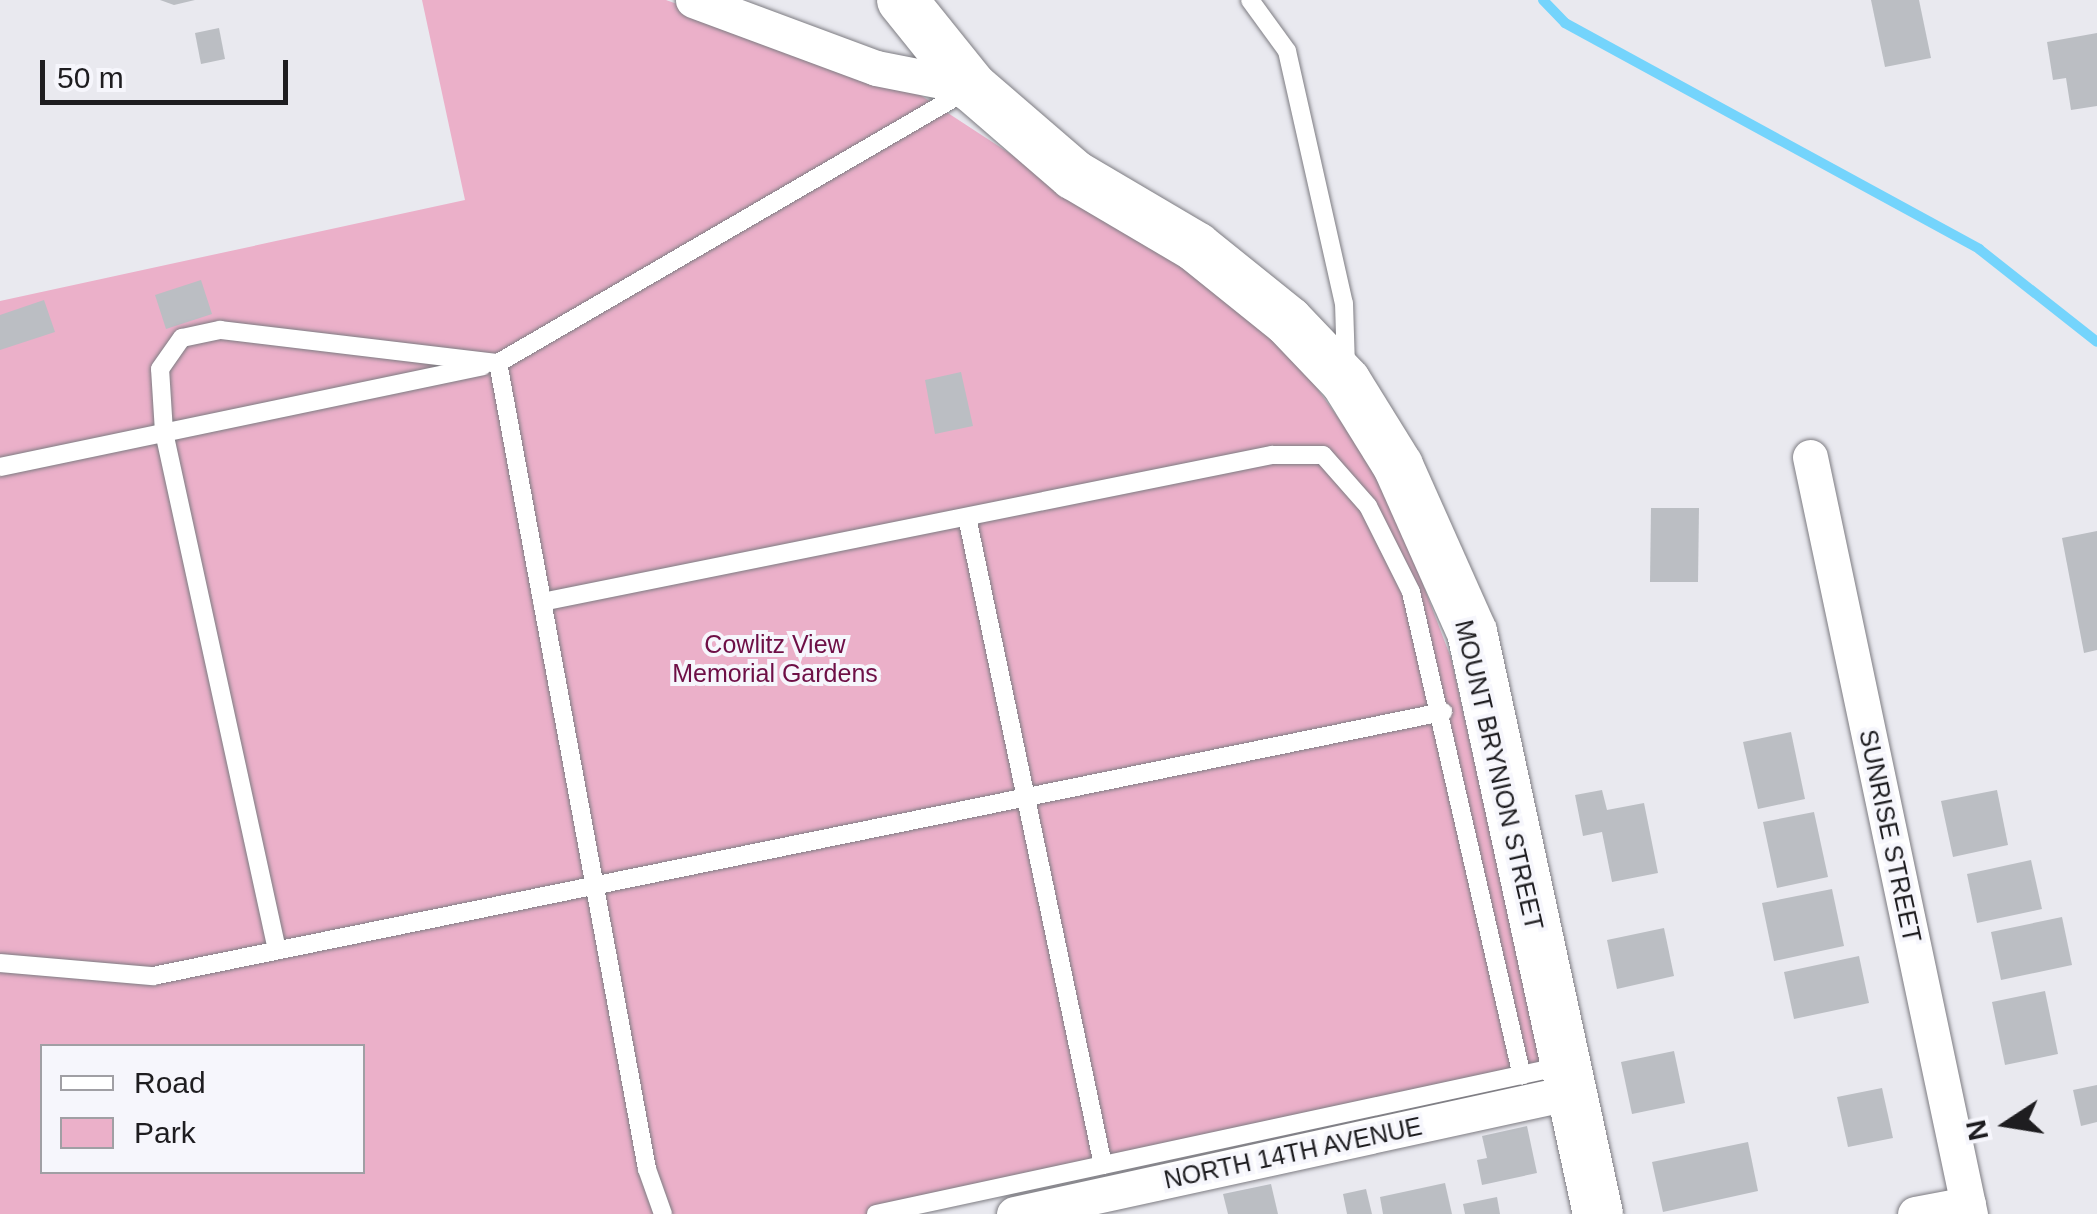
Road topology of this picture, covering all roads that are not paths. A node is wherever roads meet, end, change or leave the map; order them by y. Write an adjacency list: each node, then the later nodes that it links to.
1 (693, 0): 4 (street)
2 (902, 0): 4 (street, MOUNT BRYNION STREET)
3 (1250, 0): 6 (lane)
4 (972, 87): 5 (lane); 6 (street, MOUNT BRYNION STREET)
5 (498, 362): 7 (lane); 7 (lane); 11 (lane)
6 (1346, 382): 17 (street, MOUNT BRYNION STREET)
7 (164, 432): 9 (lane); 15 (lane)
8 (1810, 457): 19 (street, SUNRISE STREET)
9 (0, 467)
10 (966, 517): 11 (lane); 12 (lane); 13 (lane)
11 (542, 602): 14 (lane)
12 (1442, 712): 13 (lane); 17 (lane)
13 (1026, 797): 14 (lane); 18 (lane)
14 (594, 886): 15 (lane); 20 (lane)
15 (276, 950): 16 (lane)
16 (0, 963)
17 (1552, 1078): 18 (lane); 22 (street, NORTH 14TH AVENUE); 23 (street, MOUNT BRYNION STREET)
18 (1103, 1165): 21 (lane)
19 (1969, 1209): 24 (street)
20 (664, 1214)
21 (876, 1214)
22 (1014, 1214)
23 (1598, 1214)
24 (1914, 1214)

